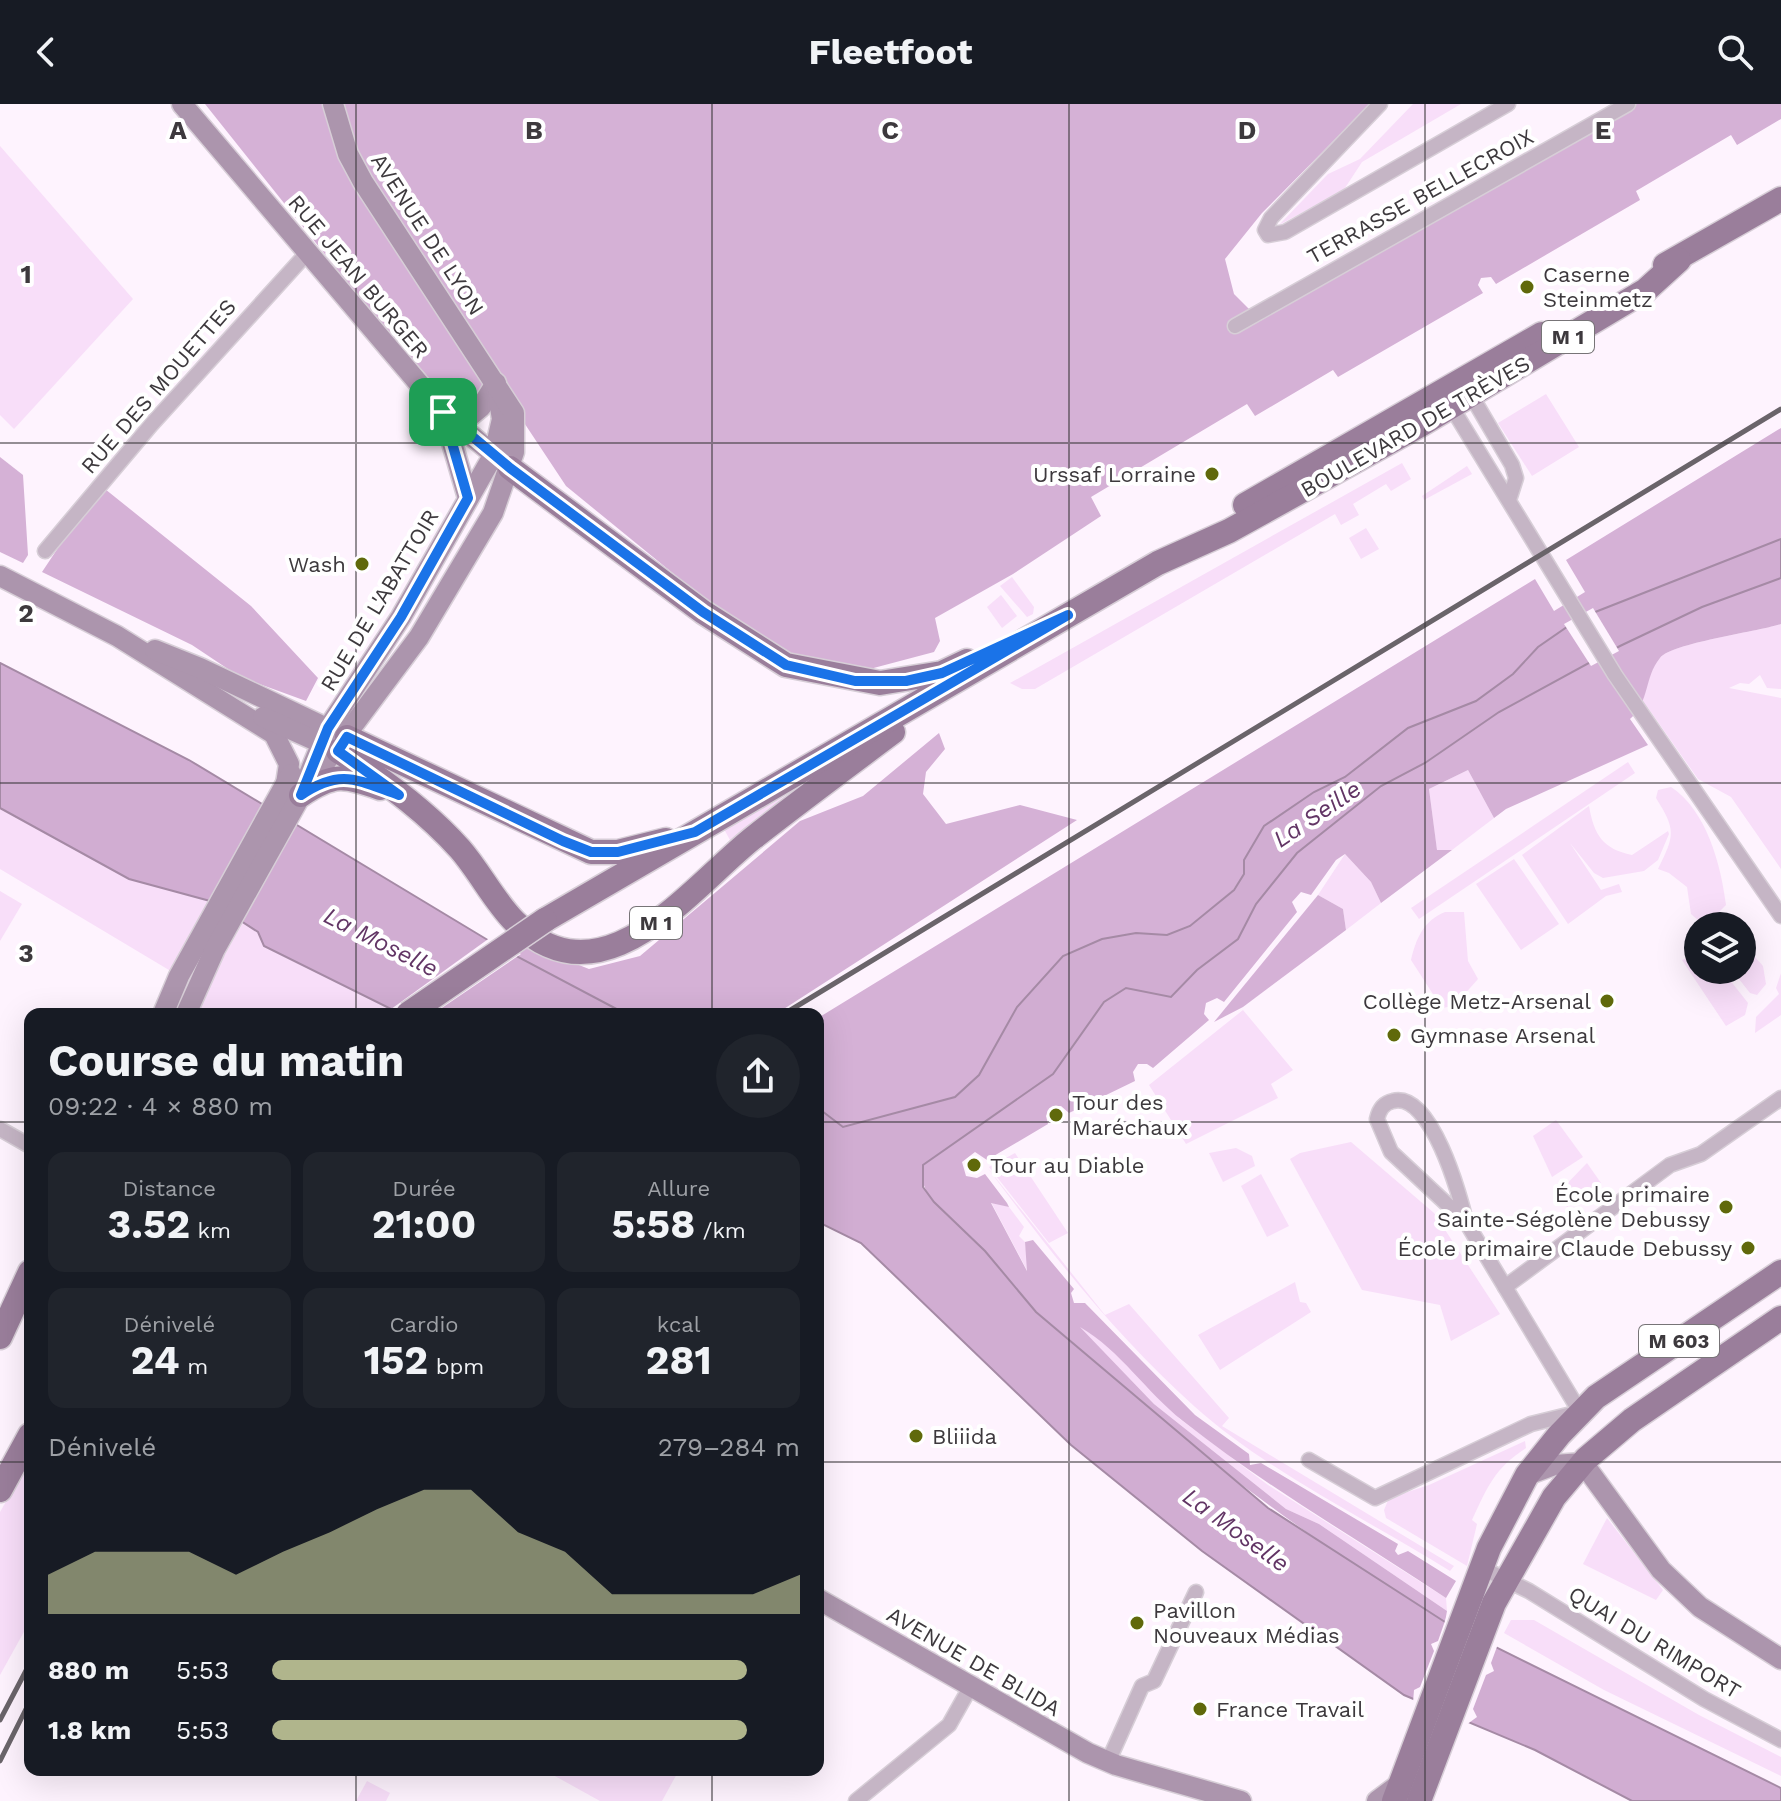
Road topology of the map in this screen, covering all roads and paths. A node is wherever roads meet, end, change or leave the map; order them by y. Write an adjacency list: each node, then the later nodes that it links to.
1 (182, 104): 7 (main road, RUE JEAN BURGER)
2 (333, 104): 9 (main road, AVENUE DE LYON)
3 (1380, 104): 4 (street)
4 (1508, 104)
5 (1628, 104): 8 (street, TERRASSE BELLECROIX)
6 (1781, 199): 10 (main road, BOULEVARD DE TRÈVES / M 1)
7 (308, 252): 11 (main road, RUE JEAN BURGER); 15 (street, RUE DES MOUETTES)
8 (1235, 326)
9 (496, 383): 11 (main road); 12 (main road, AVENUE DE LYON)
10 (1456, 393): 14 (street); 14 (street); 17 (main road, BOULEVARD DE TRÈVES / M 1)
11 (451, 419): 12 (main road, RUE JEAN BURGER); 13 (main road)
12 (502, 461): 13 (main road, RUE DE L'ABATTOIR); 17 (main road); 21 (main road, RUE DE L'ABATTOIR)
13 (468, 498): 21 (main road, RUE DE L'ABATTOIR)
14 (1509, 500): 25 (street)
15 (45, 551)
16 (0, 576): 18 (main road, M 1)
17 (1068, 615): 19 (main road, M 1)
18 (117, 636): 20 (main road, M 1); 21 (main road, M 1)
19 (974, 672): 22 (main road, M 1); 24 (main road, M 1)
20 (190, 684): 21 (main road, M 1); 23 (main road, M 1)
21 (330, 740): 22 (main road, M 1); 23 (main road, RUE DE L'ABATTOIR); 24 (main road, M 1)
22 (399, 795): 23 (main road, M 1)
23 (287, 800): 26 (main road, RUE DE L'ABATTOIR)
24 (695, 832): 29 (main road, bridge)
25 (1781, 916)
26 (208, 944): 27 (main road); 28 (main road)
27 (167, 1008)
28 (188, 1008)
29 (417, 1008)
30 (1781, 1098): 36 (street)
31 (0, 1129): 32 (street)
32 (24, 1143)
33 (1466, 1222): 33 (street); 36 (street)
34 (1781, 1272): 39 (main road, M 603)
35 (24, 1285): 38 (main road)
36 (1505, 1287): 39 (street)
37 (1781, 1318): 40 (main road, M 603)
38 (0, 1337)
39 (1580, 1412): 40 (main road); 42 (street); 44 (main road, M 603)
40 (1605, 1442): 43 (main road, M 603)
41 (24, 1446): 45 (main road)
42 (1309, 1460)
43 (1583, 1463): 44 (main road); 47 (main road, M 603); 50 (main road)
44 (1527, 1475): 46 (main road, M 603)
45 (0, 1490)
46 (1482, 1568): 47 (street, QUAI DU RIMPORT); 54 (main road, M 603)
47 (1507, 1579): 52 (street, QUAI DU RIMPORT); 58 (main road, M 603)
48 (1196, 1592): 53 (street)
49 (824, 1602): 51 (main road, AVENUE DE BLIDA)
50 (1781, 1659)
51 (971, 1686): 53 (main road, AVENUE DE BLIDA); 55 (street)
52 (1781, 1740)
53 (1108, 1762): 56 (main road, AVENUE DE BLIDA)
54 (1398, 1795): 57 (main road)
55 (856, 1801)
56 (1241, 1801)
57 (1377, 1801)
58 (1419, 1801)

